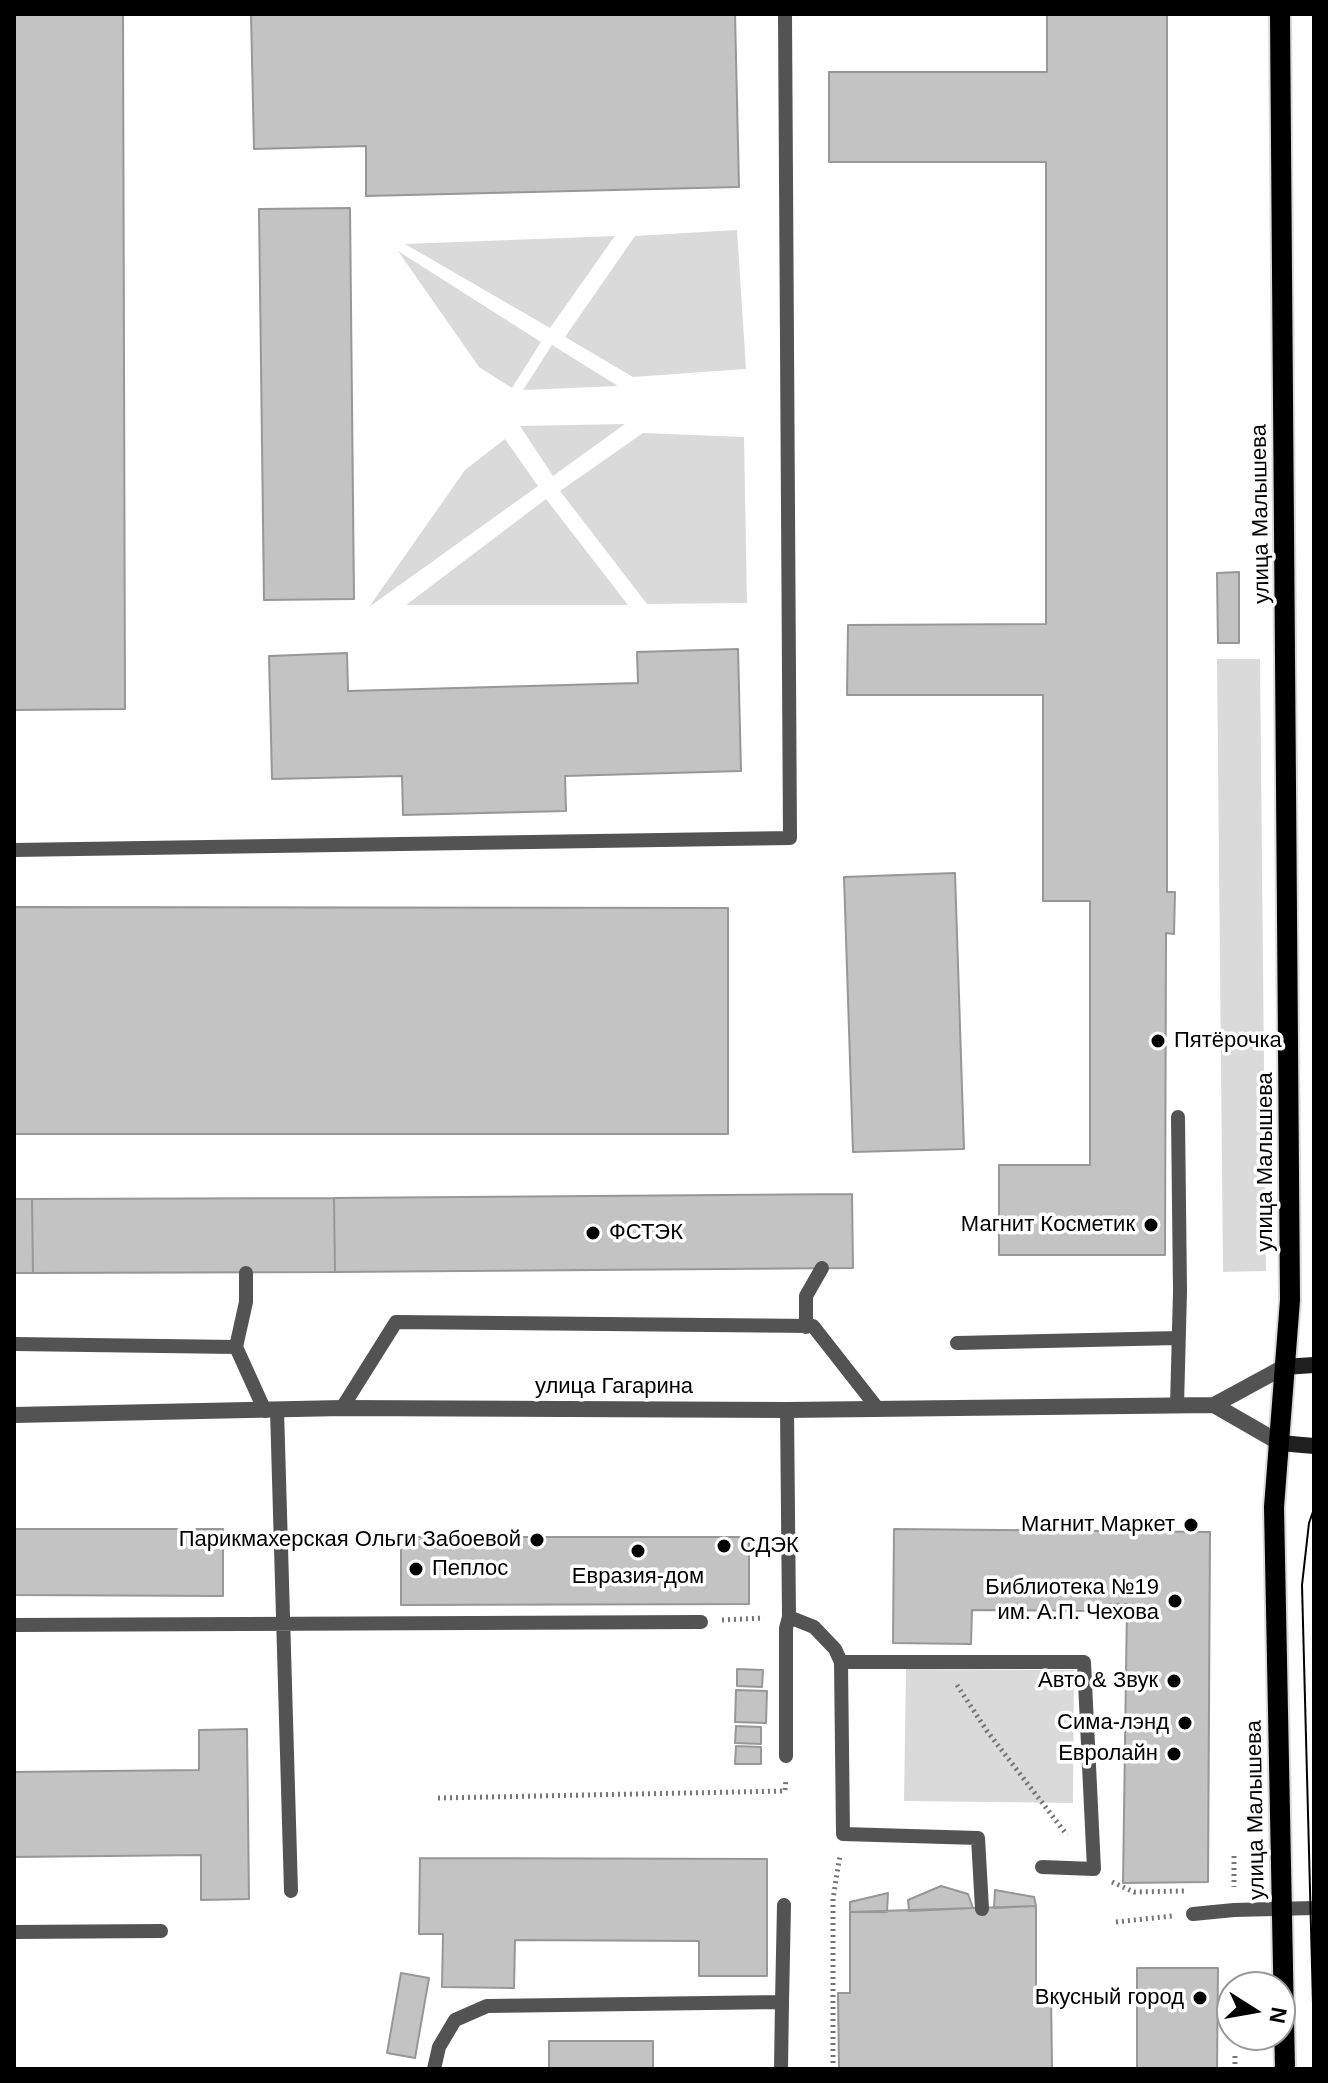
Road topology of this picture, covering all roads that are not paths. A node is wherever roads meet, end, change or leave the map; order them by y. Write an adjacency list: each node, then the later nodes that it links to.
1 (785, 14): 3 (lane)
2 (1280, 14): 13 (main road, улица Малышева)
3 (14, 850)
4 (1178, 1117): 8 (lane)
5 (822, 1268): 7 (lane)
6 (246, 1273): 11 (lane)
7 (806, 1327): 16 (lane); 17 (lane)
8 (1178, 1338): 9 (lane); 15 (lane)
9 (957, 1343)
10 (14, 1344): 11 (lane)
11 (236, 1347): 19 (lane)
12 (1314, 1365): 13 (main road, улица Гагарина)
13 (1284, 1367): 14 (street, улица Гагарина); 21 (main road, улица Малышева)
14 (1214, 1405): 15 (street, улица Гагарина); 21 (street)
15 (1177, 1406): 17 (street, улица Гагарина)
16 (342, 1408): 18 (street, улица Гагарина); 19 (street, улица Гагарина)
17 (878, 1409): 18 (street, улица Гагарина)
18 (787, 1410): 23 (lane)
19 (271, 1411): 20 (street, улица Гагарина); 25 (lane)
20 (14, 1415)
21 (1280, 1443): 22 (main road); 34 (main road, улица Малышева)
22 (1314, 1446)
23 (789, 1617): 27 (lane); 28 (lane)
24 (701, 1622): 25 (lane)
25 (285, 1623): 26 (lane); 30 (lane)
26 (14, 1625)
27 (841, 1662): 29 (lane); 33 (lane)
28 (786, 1756)
29 (1042, 1867)
30 (291, 1891)
31 (784, 1905): 38 (lane)
32 (1314, 1908): 34 (lane)
33 (982, 1909)
34 (1282, 1909): 35 (lane); 41 (main road, улица Малышева)
35 (1193, 1914)
36 (161, 1931): 37 (lane)
37 (14, 1932)
38 (782, 2002): 39 (lane); 40 (lane)
39 (434, 2069)
40 (781, 2069)
41 (1285, 2069)

